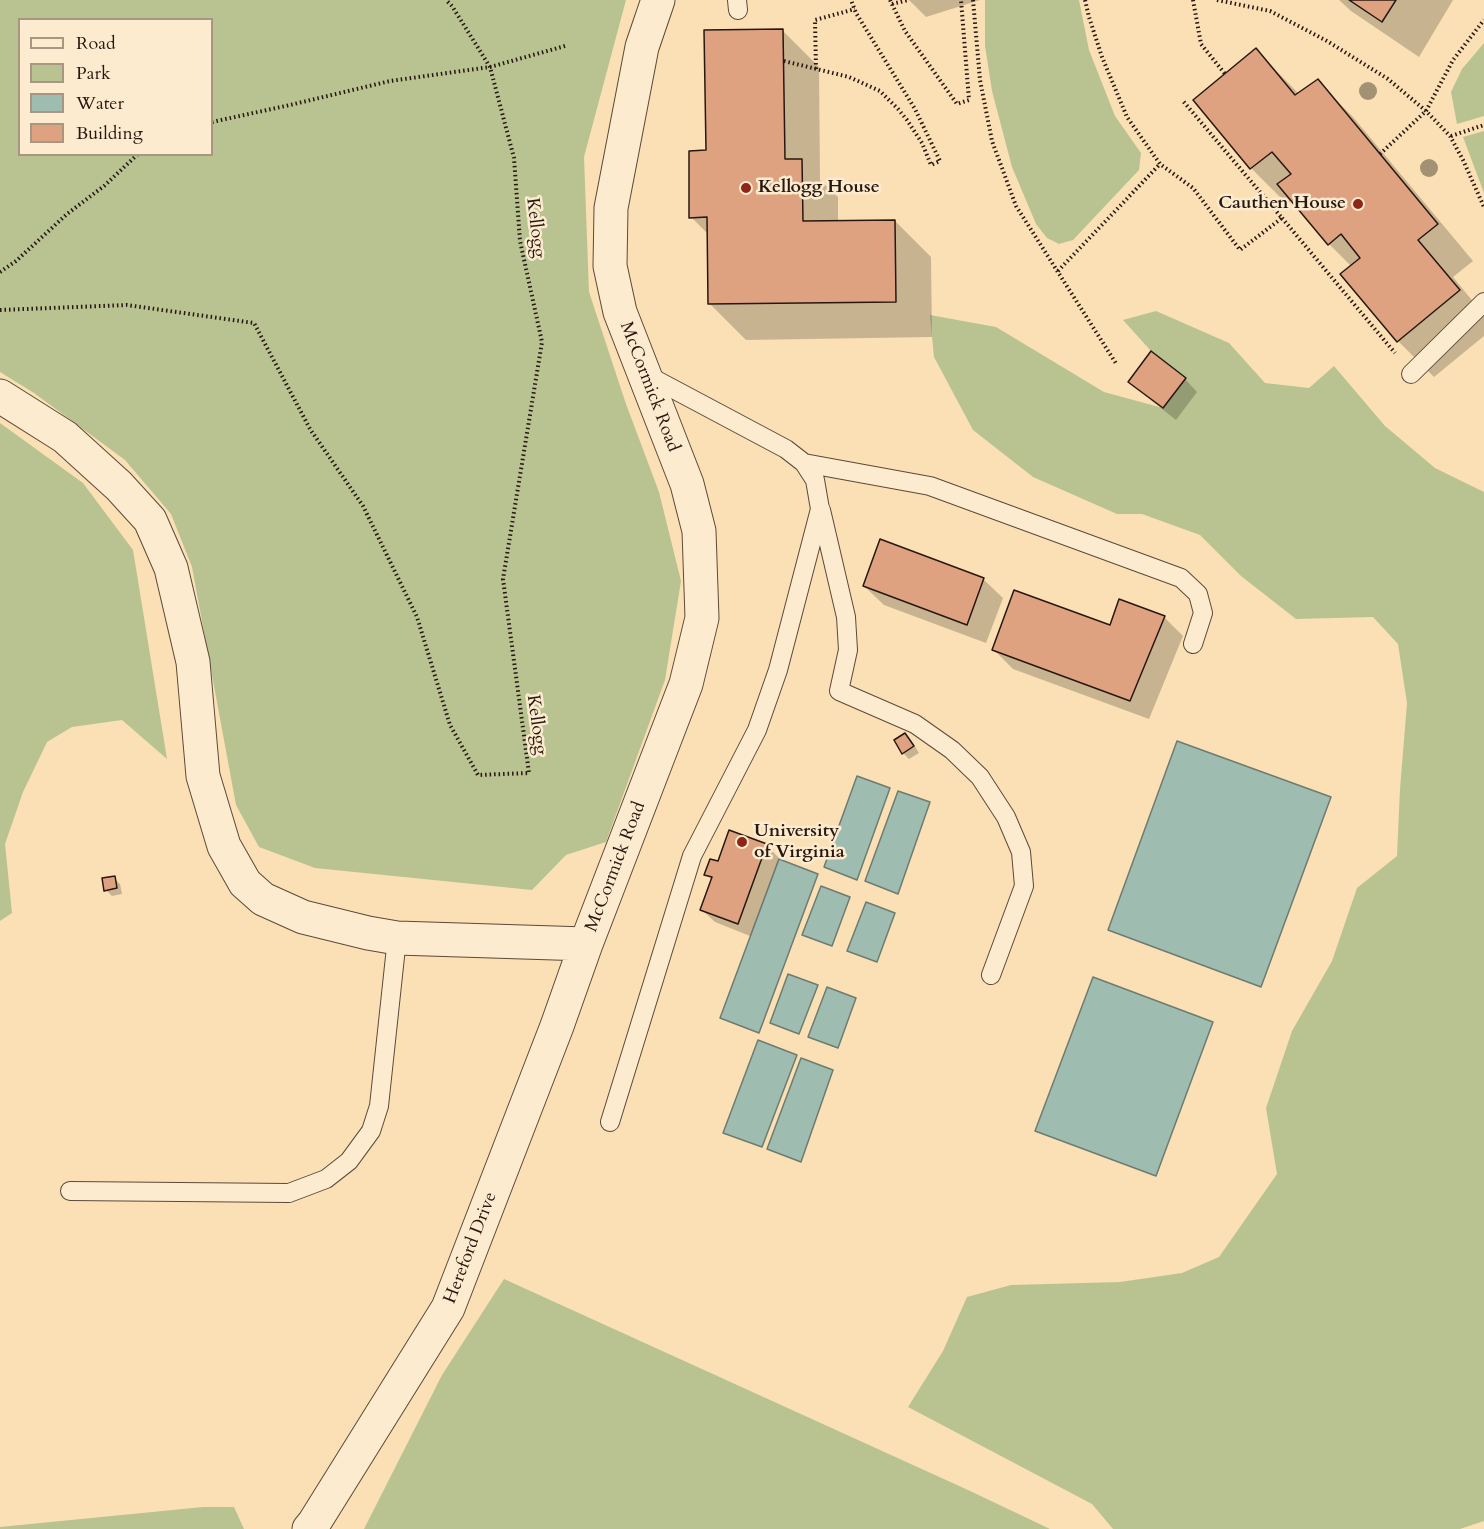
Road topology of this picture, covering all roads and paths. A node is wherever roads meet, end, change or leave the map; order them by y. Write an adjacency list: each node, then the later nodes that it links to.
1 (446, 0): 15 (path, Kellogg)
2 (658, 0): 33 (street, McCormick Road)
3 (851, 0): 11 (path)
4 (909, 0): 10 (path)
5 (962, 0): 10 (path)
6 (974, 0): 28 (path)
7 (1085, 0): 25 (path)
8 (1193, 0): 17 (path)
9 (1217, 0): 19 (path)
10 (891, 2)
11 (855, 9): 16 (path); 16 (path)
12 (1484, 20): 19 (path)
13 (565, 46): 15 (path)
14 (784, 61): 16 (path)
15 (490, 67): 20 (path); 31 (path, Kellogg)
16 (816, 69)
17 (1224, 74)
18 (1184, 101): 27 (path)
19 (1426, 111): 22 (path); 23 (path)
20 (213, 122)
21 (1484, 124): 22 (path)
22 (1450, 136): 26 (path)
23 (1380, 154)
24 (136, 156): 29 (path)
25 (1160, 164): 27 (path); 28 (path)
26 (1484, 207)
27 (1282, 218): 34 (path)
28 (1058, 271): 32 (path)
29 (0, 272)
30 (1484, 302): 34 (lane)
31 (0, 310)
32 (1117, 364)
33 (644, 373): 36 (lane); 40 (street, McCormick Road)
34 (1411, 374)
35 (0, 396): 39 (street, McCormick Road)
36 (804, 463): 37 (lane); 38 (lane)
37 (820, 509): 41 (lane); 42 (lane)
38 (1193, 644)
39 (397, 938): 40 (street, McCormick Road); 43 (lane)
40 (586, 944): 44 (street, Hereford Drive)
41 (991, 975)
42 (609, 1122)
43 (70, 1191)
44 (309, 1529)

